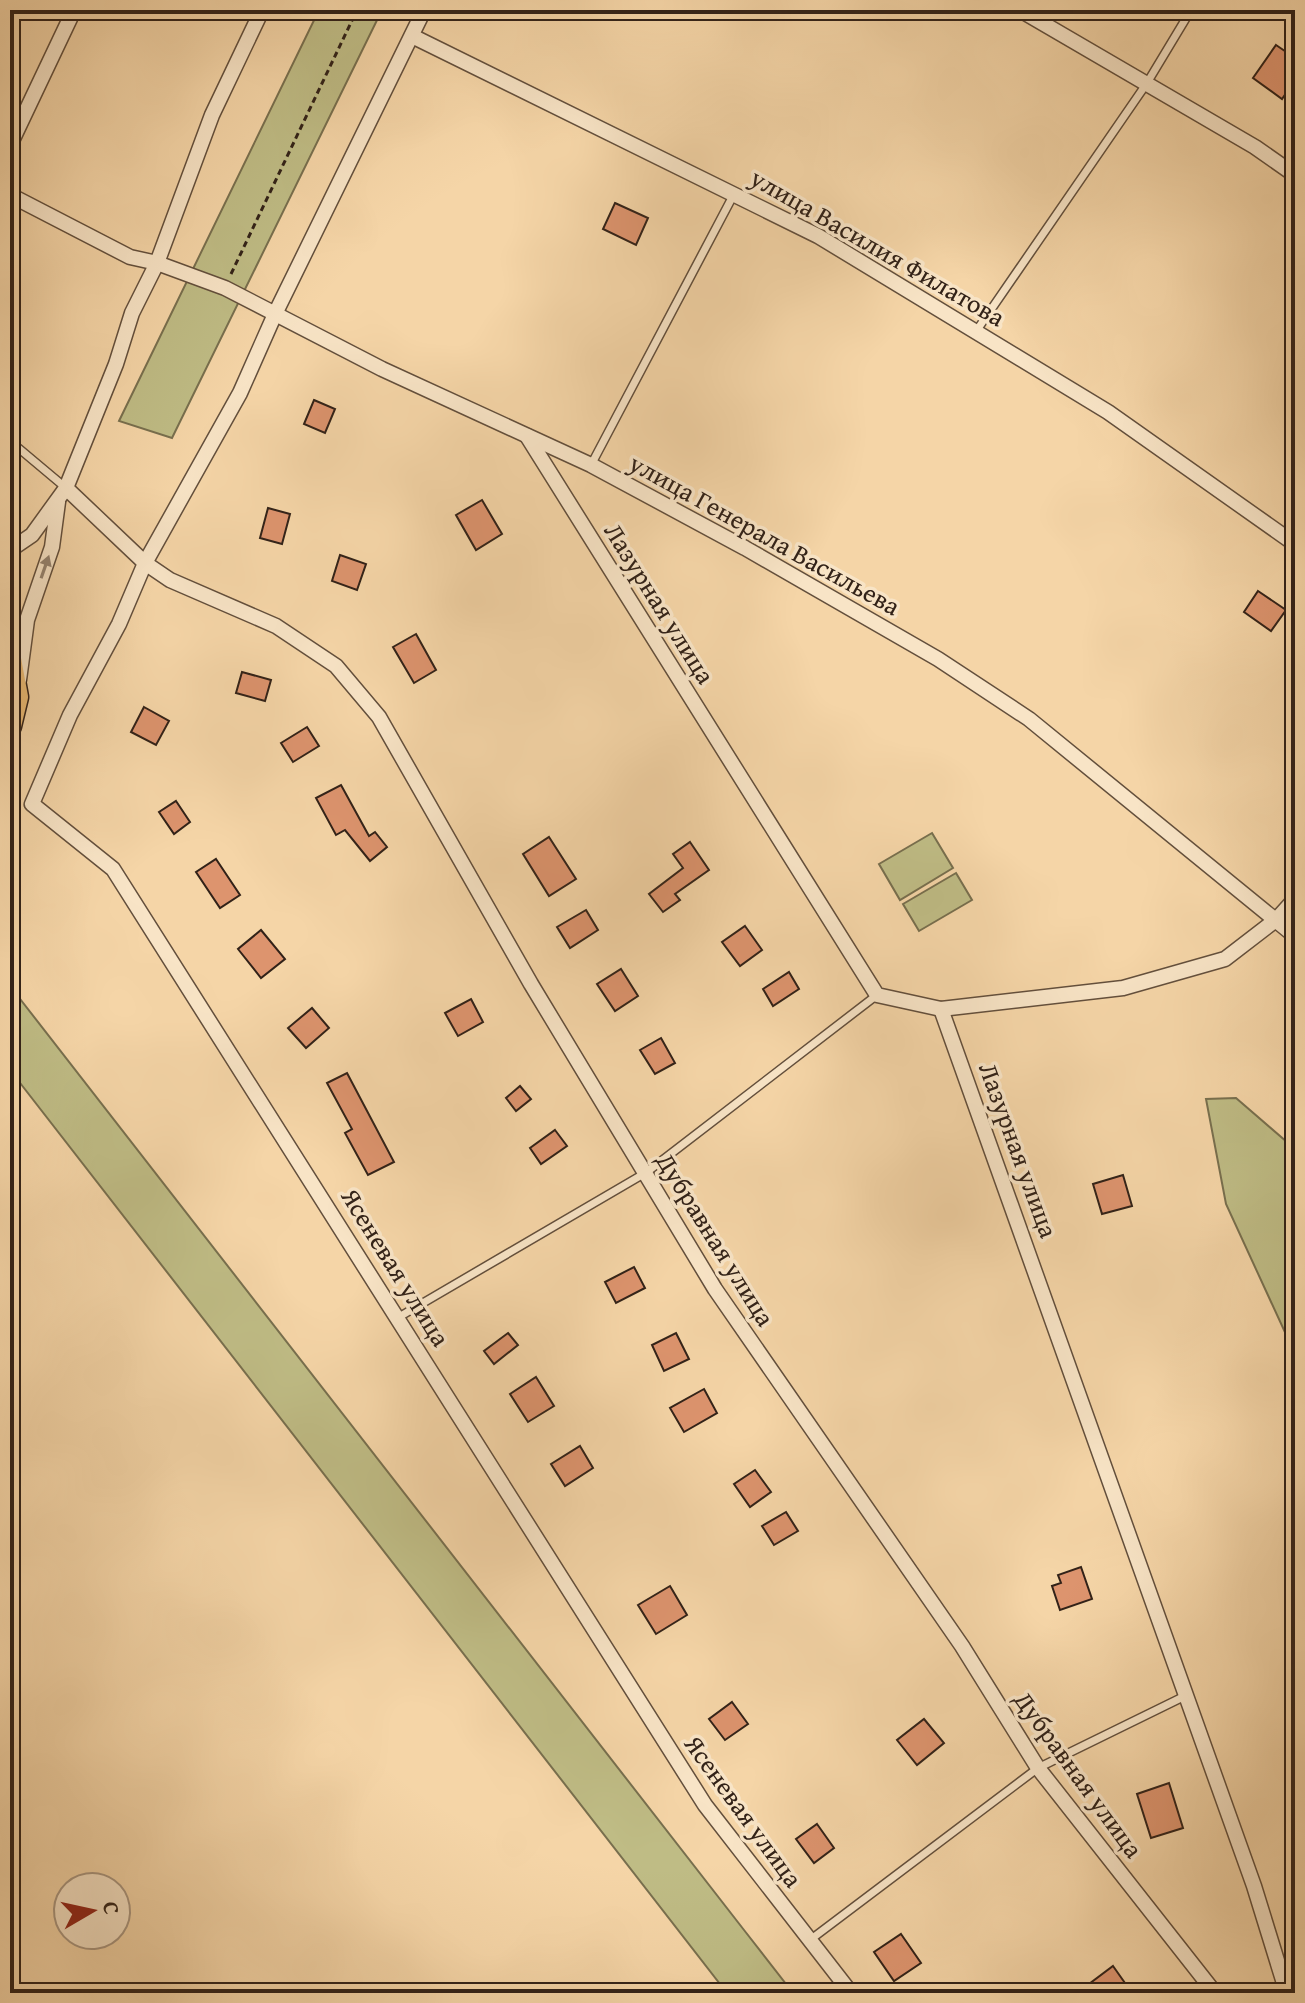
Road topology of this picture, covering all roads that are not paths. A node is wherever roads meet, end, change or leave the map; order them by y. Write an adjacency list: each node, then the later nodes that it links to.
1 (74, 10): 8 (street)
2 (262, 10): 12 (street)
3 (424, 10): 6 (street)
4 (1020, 10): 7 (street)
5 (1191, 10): 7 (lane)
6 (412, 36): 10 (street, улица Василия Филатова); 13 (street)
7 (1147, 83): 9 (street); 14 (lane)
8 (10, 145)
9 (1295, 175)
10 (735, 192): 14 (street, улица Василия Филатова); 17 (lane)
11 (10, 195): 12 (street, улица Генерала Васильева)
12 (157, 263): 13 (street, улица Генерала Васильева); 18 (street)
13 (275, 314): 15 (street, улица Генерала Васильева); 21 (street)
14 (977, 330): 19 (street, улица Василия Филатова)
15 (527, 436): 17 (street, улица Генерала Васильева); 28 (street, Лазурная улица)
16 (12, 447): 18 (lane)
17 (591, 465): 26 (street, улица Генерала Васильева)
18 (62, 495): 20 (street); 21 (street, Дубравная улица); 23 (street, one-way to 18)
19 (1295, 544)
20 (10, 550)
21 (145, 563): 30 (street, Дубравная улица); 31 (street, Ясеневая улица)
22 (10, 659): 23 (main road)
23 (17, 697): 24 (main road)
24 (10, 726)
25 (1295, 899): 26 (street)
26 (1277, 919): 27 (street, улица Генерала Васильева); 29 (street)
27 (1295, 936)
28 (877, 995): 29 (street); 30 (lane)
29 (941, 1009): 32 (street, Лазурная улица)
30 (647, 1172): 31 (lane); 33 (street, Дубравная улица)
31 (399, 1317): 34 (street, Ясеневая улица)
32 (1187, 1695): 33 (lane); 37 (street, Лазурная улица)
33 (1038, 1768): 34 (lane); 36 (street, Дубравная улица)
34 (810, 1940): 35 (street, Ясеневая улица)
35 (851, 1993)
36 (1215, 1993)
37 (1287, 1993)

